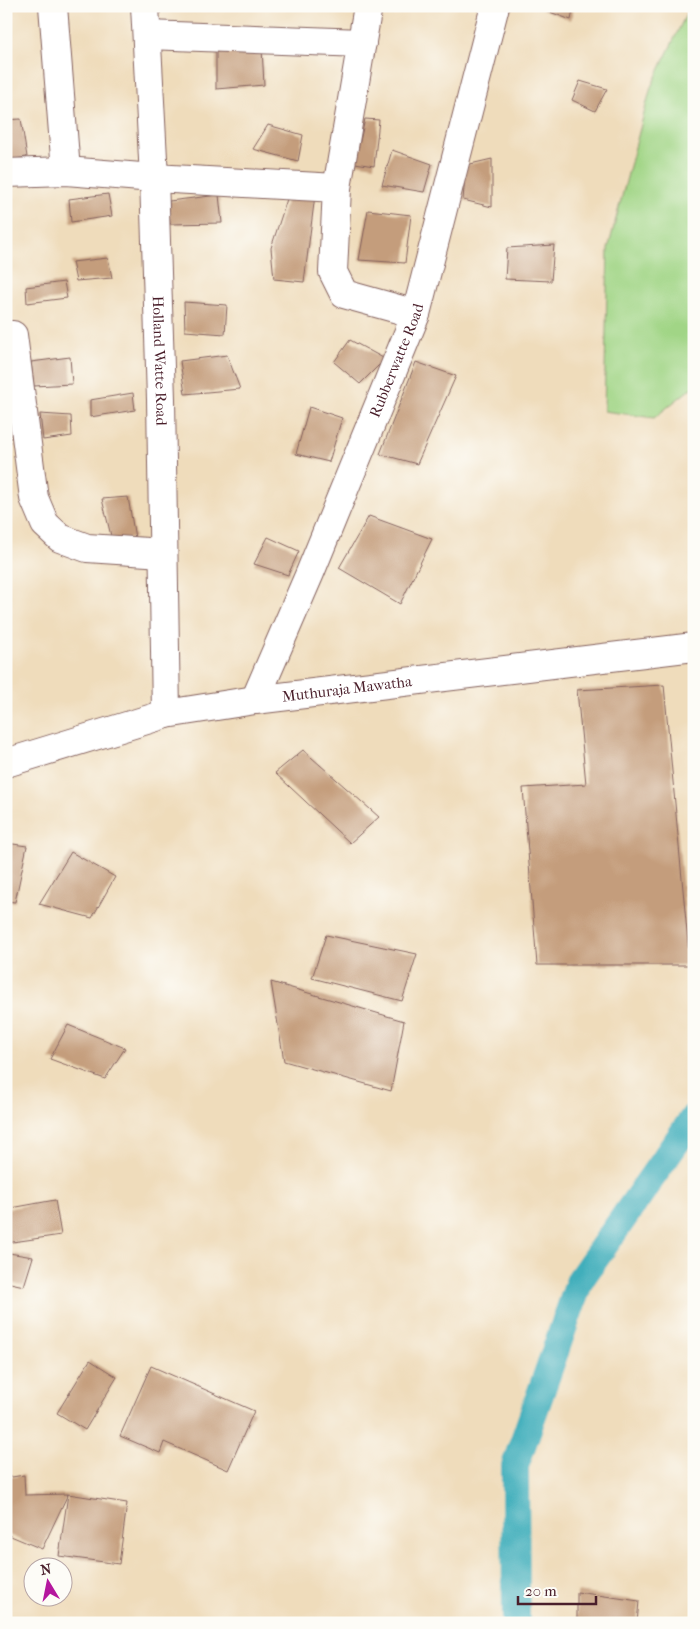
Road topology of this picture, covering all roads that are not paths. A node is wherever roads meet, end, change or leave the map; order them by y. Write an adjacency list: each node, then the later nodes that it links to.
1 (53, 6): 7 (street)
2 (145, 6): 5 (street, Holland Watte Road)
3 (368, 6): 6 (street)
4 (495, 6): 11 (street, Rubberwatte Road)
5 (147, 35): 6 (street); 9 (street, Holland Watte Road)
6 (362, 43): 10 (street)
7 (66, 171): 8 (street); 9 (street)
8 (6, 173)
9 (154, 178): 10 (street); 13 (street, Holland Watte Road)
10 (337, 188): 11 (street)
11 (416, 314): 15 (street, Rubberwatte Road)
12 (13, 335): 13 (street)
13 (163, 553): 16 (street, Holland Watte Road)
14 (694, 647): 15 (street, Muthuraja Mawatha)
15 (256, 700): 16 (street, Muthuraja Mawatha)
16 (166, 714): 17 (street, Muthuraja Mawatha)
17 (6, 763)

